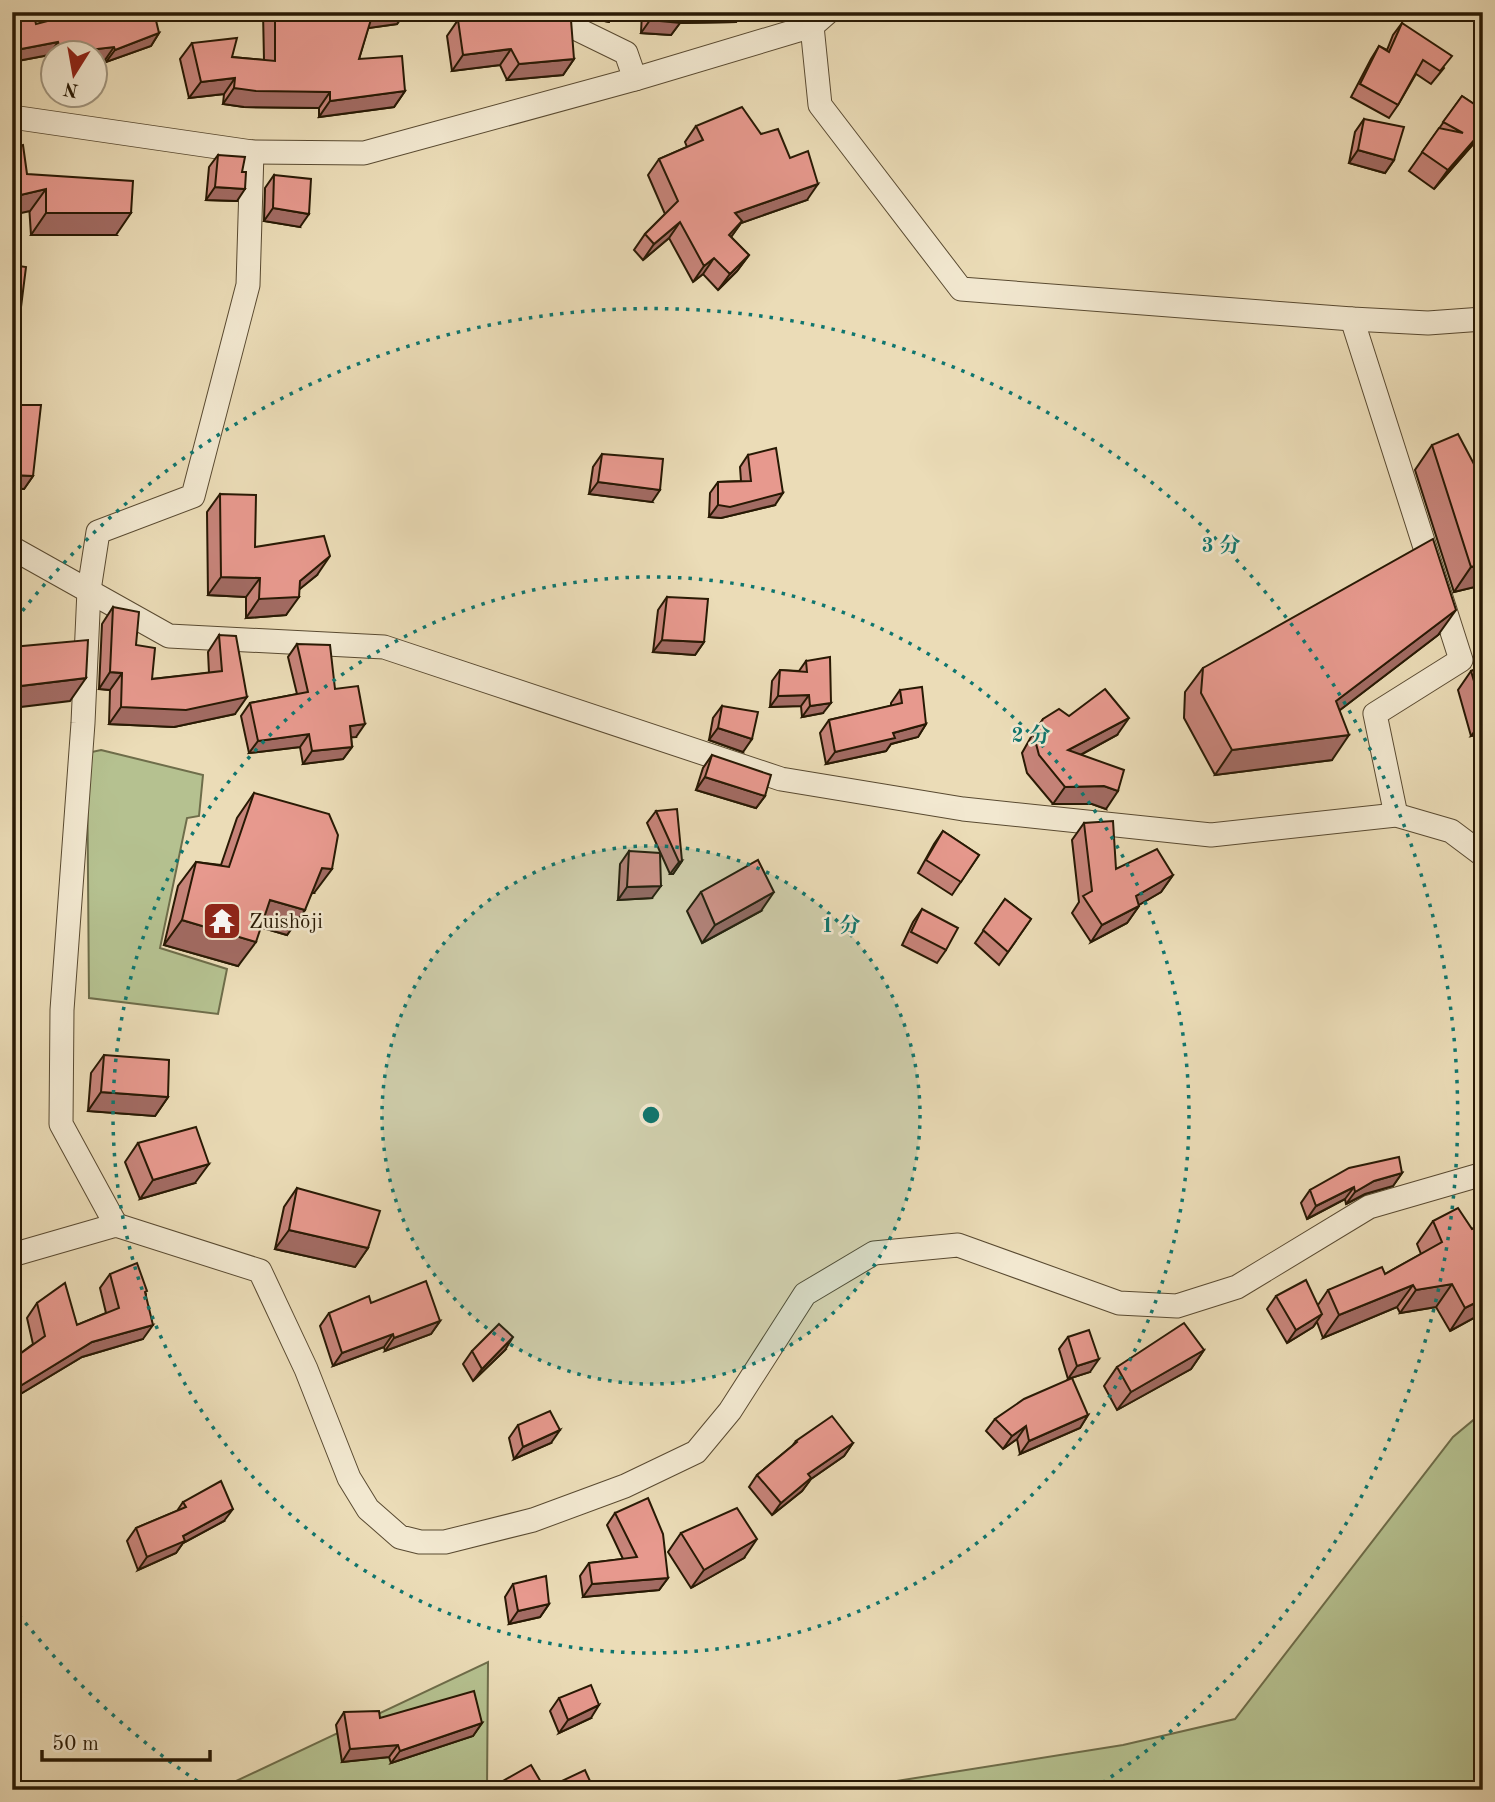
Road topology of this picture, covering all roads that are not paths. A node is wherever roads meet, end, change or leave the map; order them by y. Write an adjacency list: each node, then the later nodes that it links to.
1 (542, 12): 3 (street)
2 (820, 19): 3 (street); 6 (street)
3 (635, 79): 5 (street)
4 (12, 117): 5 (street)
5 (251, 152): 9 (street)
6 (1352, 319): 7 (street); 10 (street)
7 (1483, 319)
8 (12, 548): 9 (street)
9 (89, 590): 10 (street); 13 (street)
10 (1396, 815): 11 (street)
11 (1483, 855)
12 (1483, 1174): 13 (street)
13 (116, 1225): 14 (street)
14 (12, 1255)

